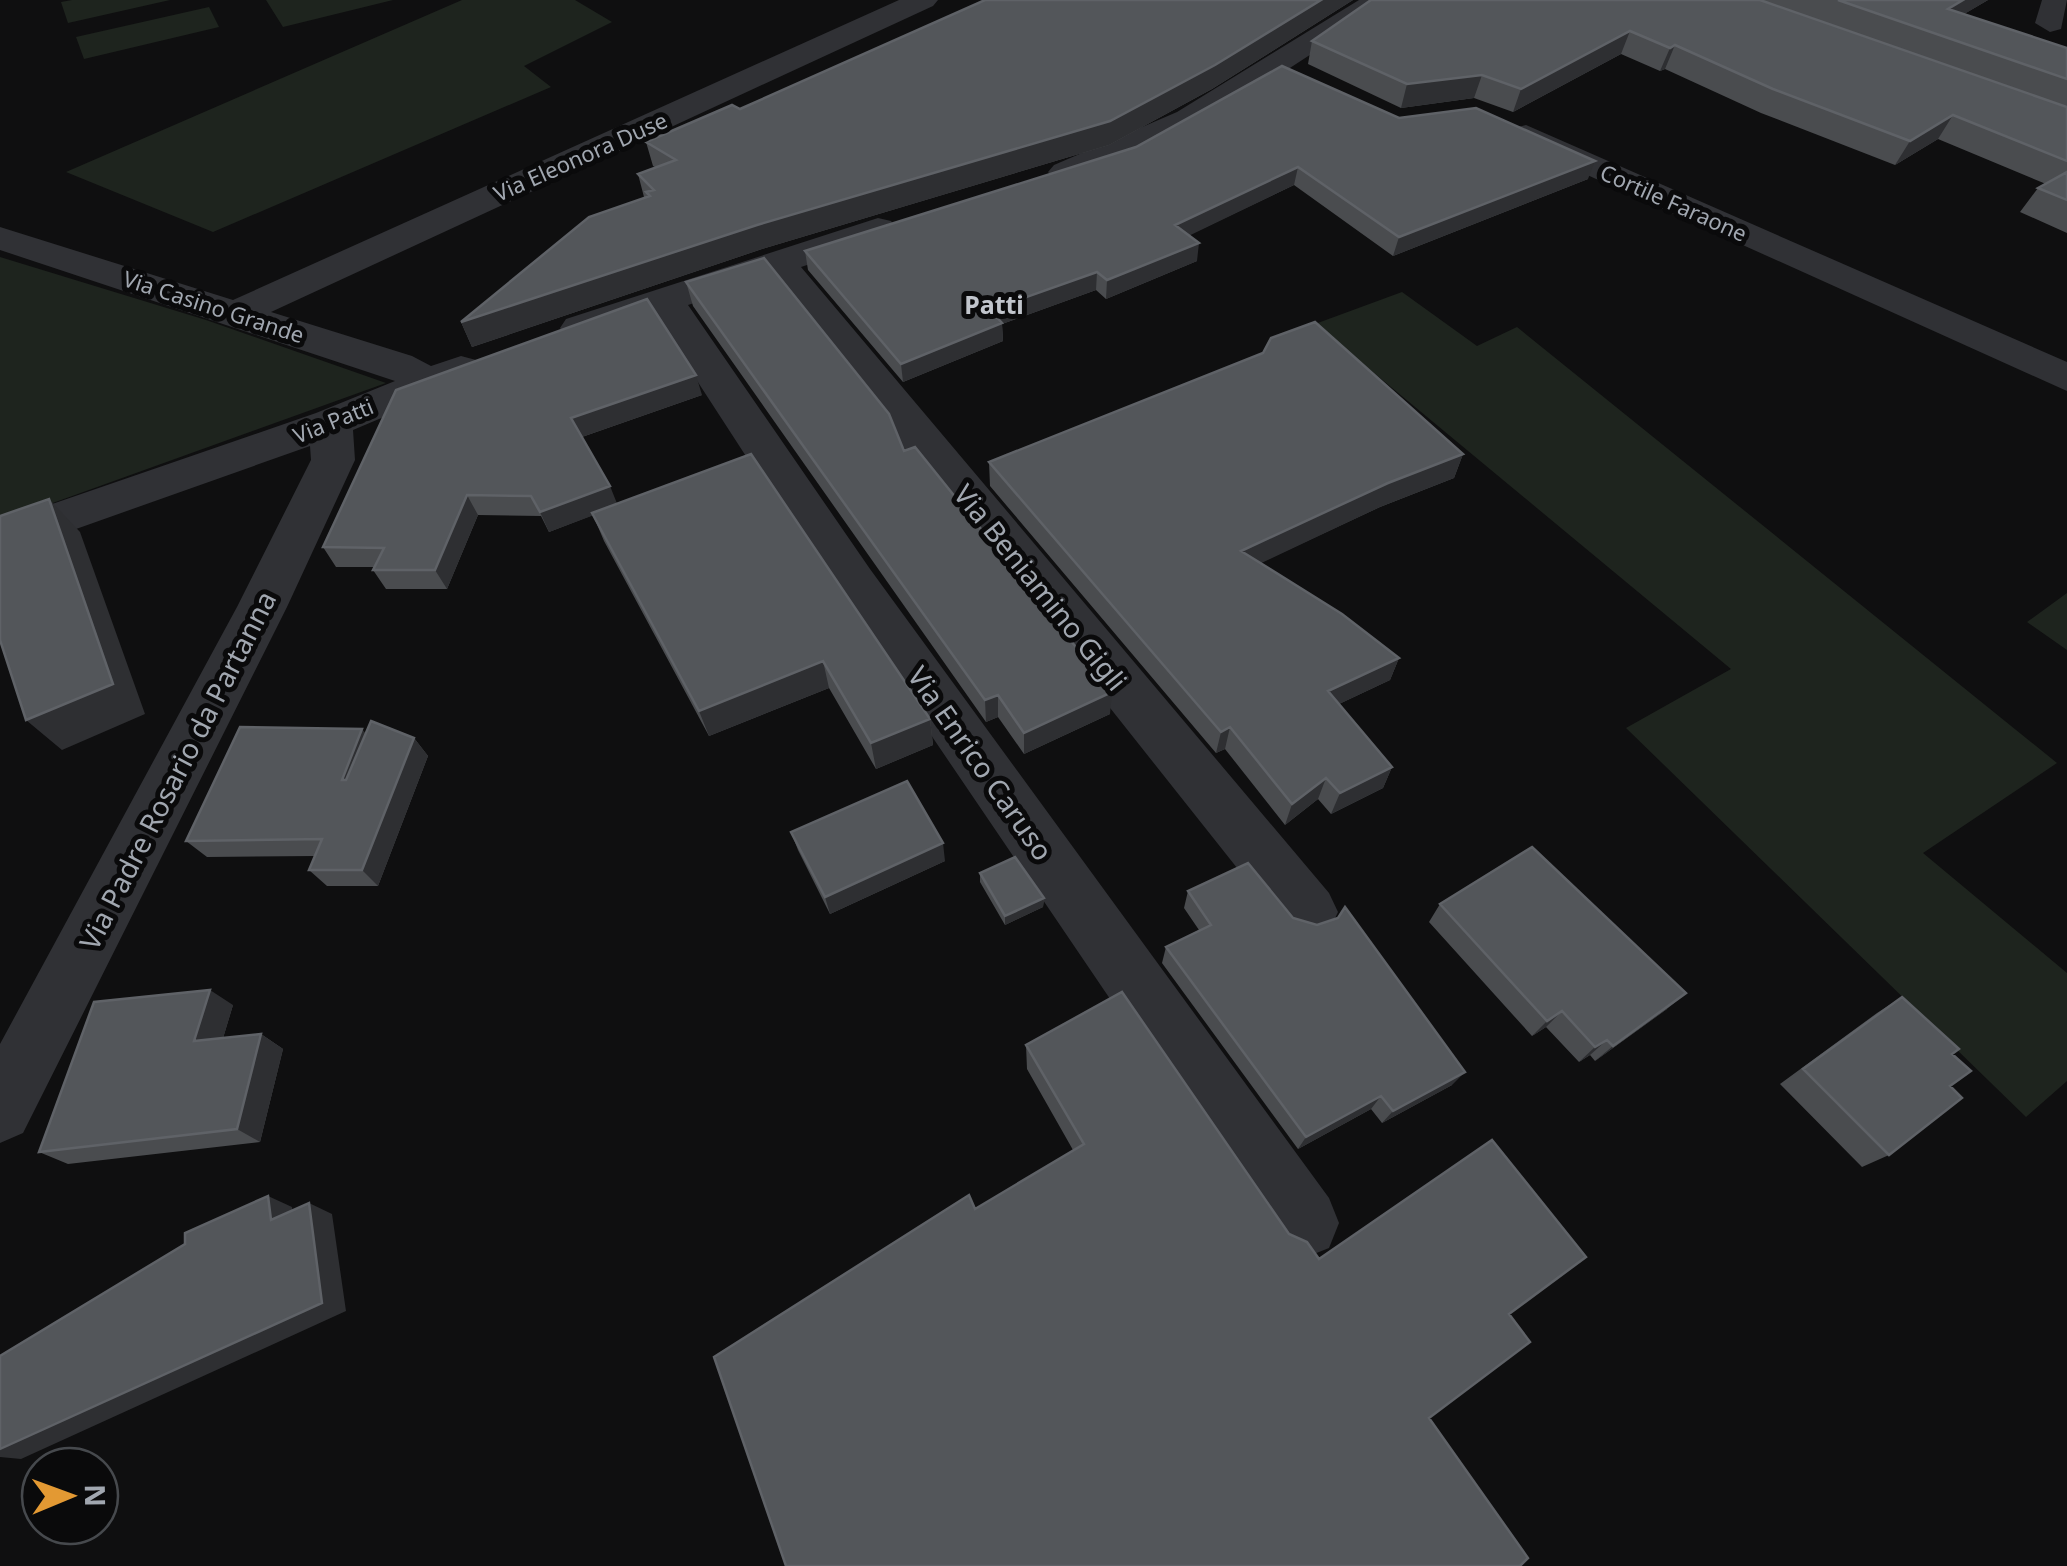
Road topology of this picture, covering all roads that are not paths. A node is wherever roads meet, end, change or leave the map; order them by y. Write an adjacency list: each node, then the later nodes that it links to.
1 (923, 0): 12 (street, Via Eleonora Duse)
2 (1316, 0): 3 (street)
3 (1368, 7): 4 (street)
4 (1277, 66): 5 (street); 7 (street)
5 (1311, 82)
6 (1492, 120): 15 (street, Cortile Faraone)
7 (1027, 184)
8 (917, 218): 10 (street)
9 (0, 238): 12 (street, Via Casino Grande)
10 (776, 261): 11 (street); 19 (street, Via Beniamino Gigli)
11 (664, 299): 13 (street); 21 (street, Via Enrico Caruso)
12 (236, 312): 16 (street, Via Casino Grande)
13 (554, 337)
14 (499, 356): 16 (street, Via Patti)
15 (2067, 378)
16 (426, 381): 17 (street, Via Patti)
17 (332, 424): 18 (street, Via Patti); 20 (street, Via Padre Rosario da Partanna)
18 (0, 540)
19 (1308, 912)
20 (0, 1110)
21 (1304, 1223)

